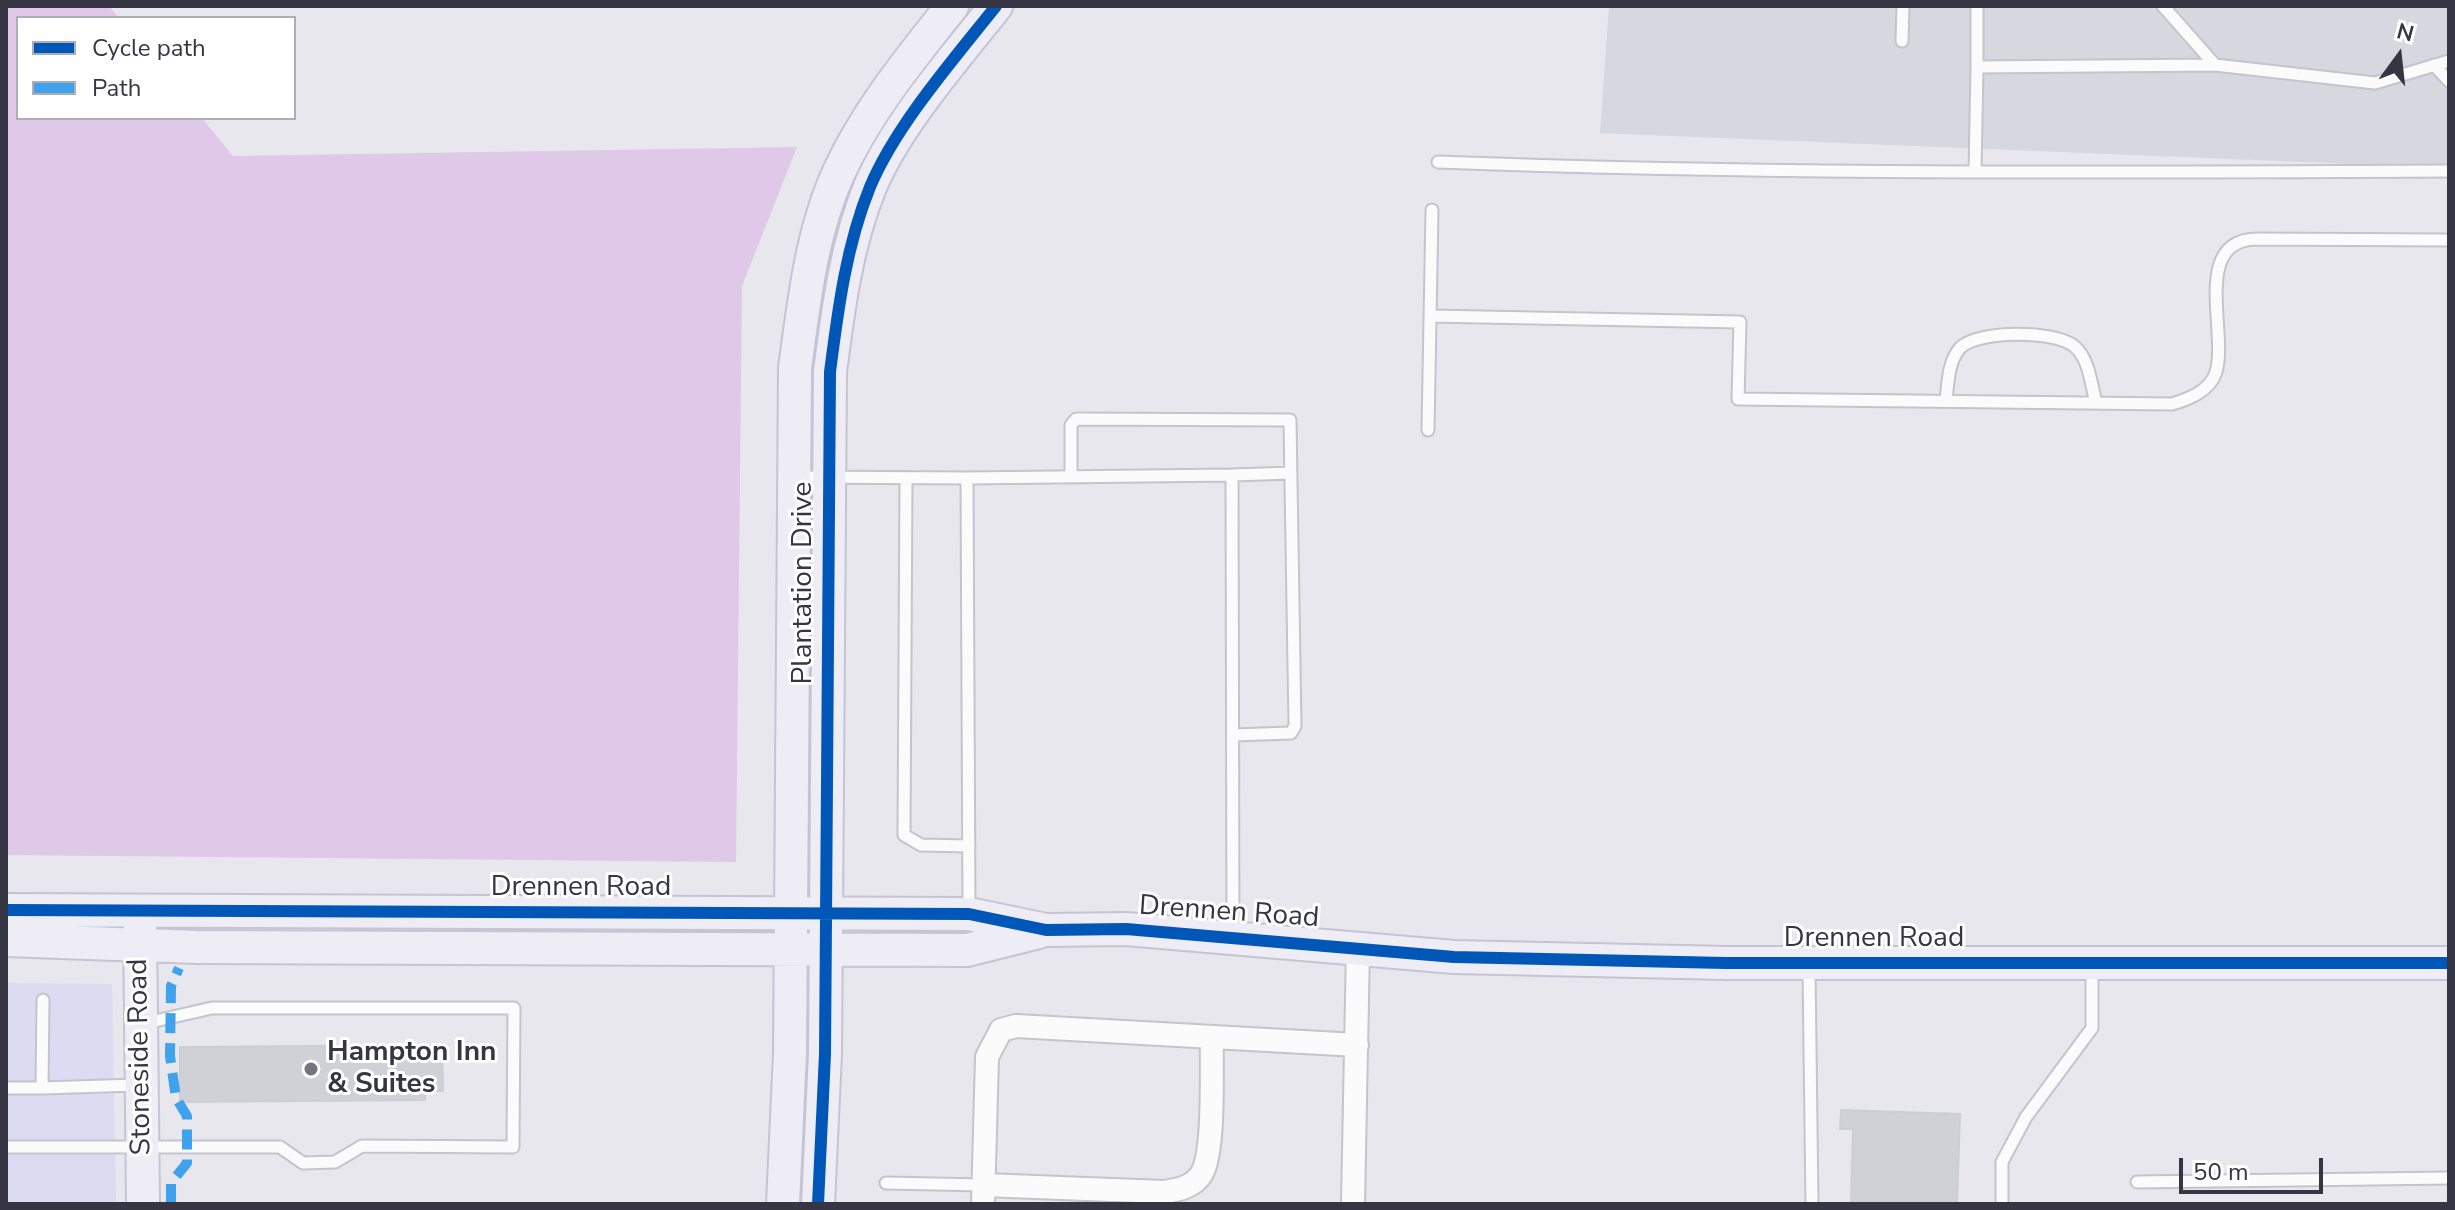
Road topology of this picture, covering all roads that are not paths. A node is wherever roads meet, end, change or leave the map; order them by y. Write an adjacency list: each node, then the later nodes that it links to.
1 (952, 6): 12 (street, Plantation Drive)
2 (996, 6): 14 (street, Plantation Drive)
3 (1903, 6): 6 (lane)
4 (1977, 6): 10 (lane)
5 (2163, 6): 8 (lane)
6 (1902, 41)
7 (2449, 61): 9 (lane)
8 (2215, 65): 9 (lane); 10 (lane)
9 (2434, 65): 11 (lane)
10 (1977, 67): 16 (lane)
11 (2449, 81)
12 (852, 150): 14 (street); 25 (street, Plantation Drive)
13 (1438, 162): 16 (lane)
14 (884, 164): 27 (street, Plantation Drive)
15 (2449, 171): 16 (lane)
16 (1975, 172)
17 (1432, 210): 19 (lane)
18 (2449, 240): 21 (lane)
19 (1430, 316): 20 (lane); 22 (lane)
20 (1946, 401): 21 (lane); 21 (lane)
21 (2096, 403)
22 (1428, 430)
23 (1291, 473): 24 (lane); 26 (lane); 30 (lane)
24 (1232, 475): 26 (lane); 30 (lane)
25 (795, 477): 27 (lane); 34 (street, Plantation Drive)
26 (1071, 477): 29 (lane)
27 (828, 478): 28 (lane); 35 (street, Plantation Drive)
28 (906, 478): 29 (lane); 31 (lane)
29 (967, 478): 31 (lane)
30 (1234, 735): 38 (lane)
31 (969, 846): 36 (lane)
32 (6, 910): 33 (street, Drennen Road)
33 (140, 911): 34 (street, Drennen Road); 40 (street, Stoneside Road)
34 (791, 913): 35 (street, Drennen Road); 42 (street, Plantation Drive)
35 (826, 913): 36 (street, Drennen Road); 43 (street, Plantation Drive)
36 (969, 914): 37 (street, Drennen Road)
37 (1046, 930): 38 (street, Drennen Road); 43 (street, Drennen Road)
38 (1233, 937): 41 (street, Drennen Road)
39 (6, 940): 40 (street, Drennen Road)
40 (140, 944): 42 (street, Drennen Road); 48 (street, Stoneside Road)
41 (1358, 947): 45 (street, Drennen Road); 50 (street)
42 (791, 949): 43 (street, Drennen Road); 61 (street, Plantation Drive)
43 (826, 949): 62 (street, Plantation Drive)
44 (2092, 962): 45 (street, Drennen Road); 46 (street, Drennen Road); 65 (lane)
45 (1809, 963): 64 (lane)
46 (2449, 963)
47 (43, 1000): 53 (lane)
48 (141, 1023): 51 (street, Stoneside Road); 54 (lane)
49 (1212, 1037): 50 (street); 59 (street); 59 (street)
50 (1357, 1045): 63 (street)
51 (141, 1085): 53 (lane); 54 (street, Stoneside Road)
52 (6, 1088): 53 (lane)
53 (42, 1088)
54 (142, 1146): 55 (lane); 60 (street, Stoneside Road)
55 (6, 1147)
56 (2449, 1178): 57 (lane)
57 (2137, 1182)
58 (886, 1183): 59 (lane)
59 (984, 1195)
60 (143, 1204)
61 (783, 1204)
62 (818, 1204)
63 (1353, 1204)
64 (1812, 1204)
65 (2002, 1204)

